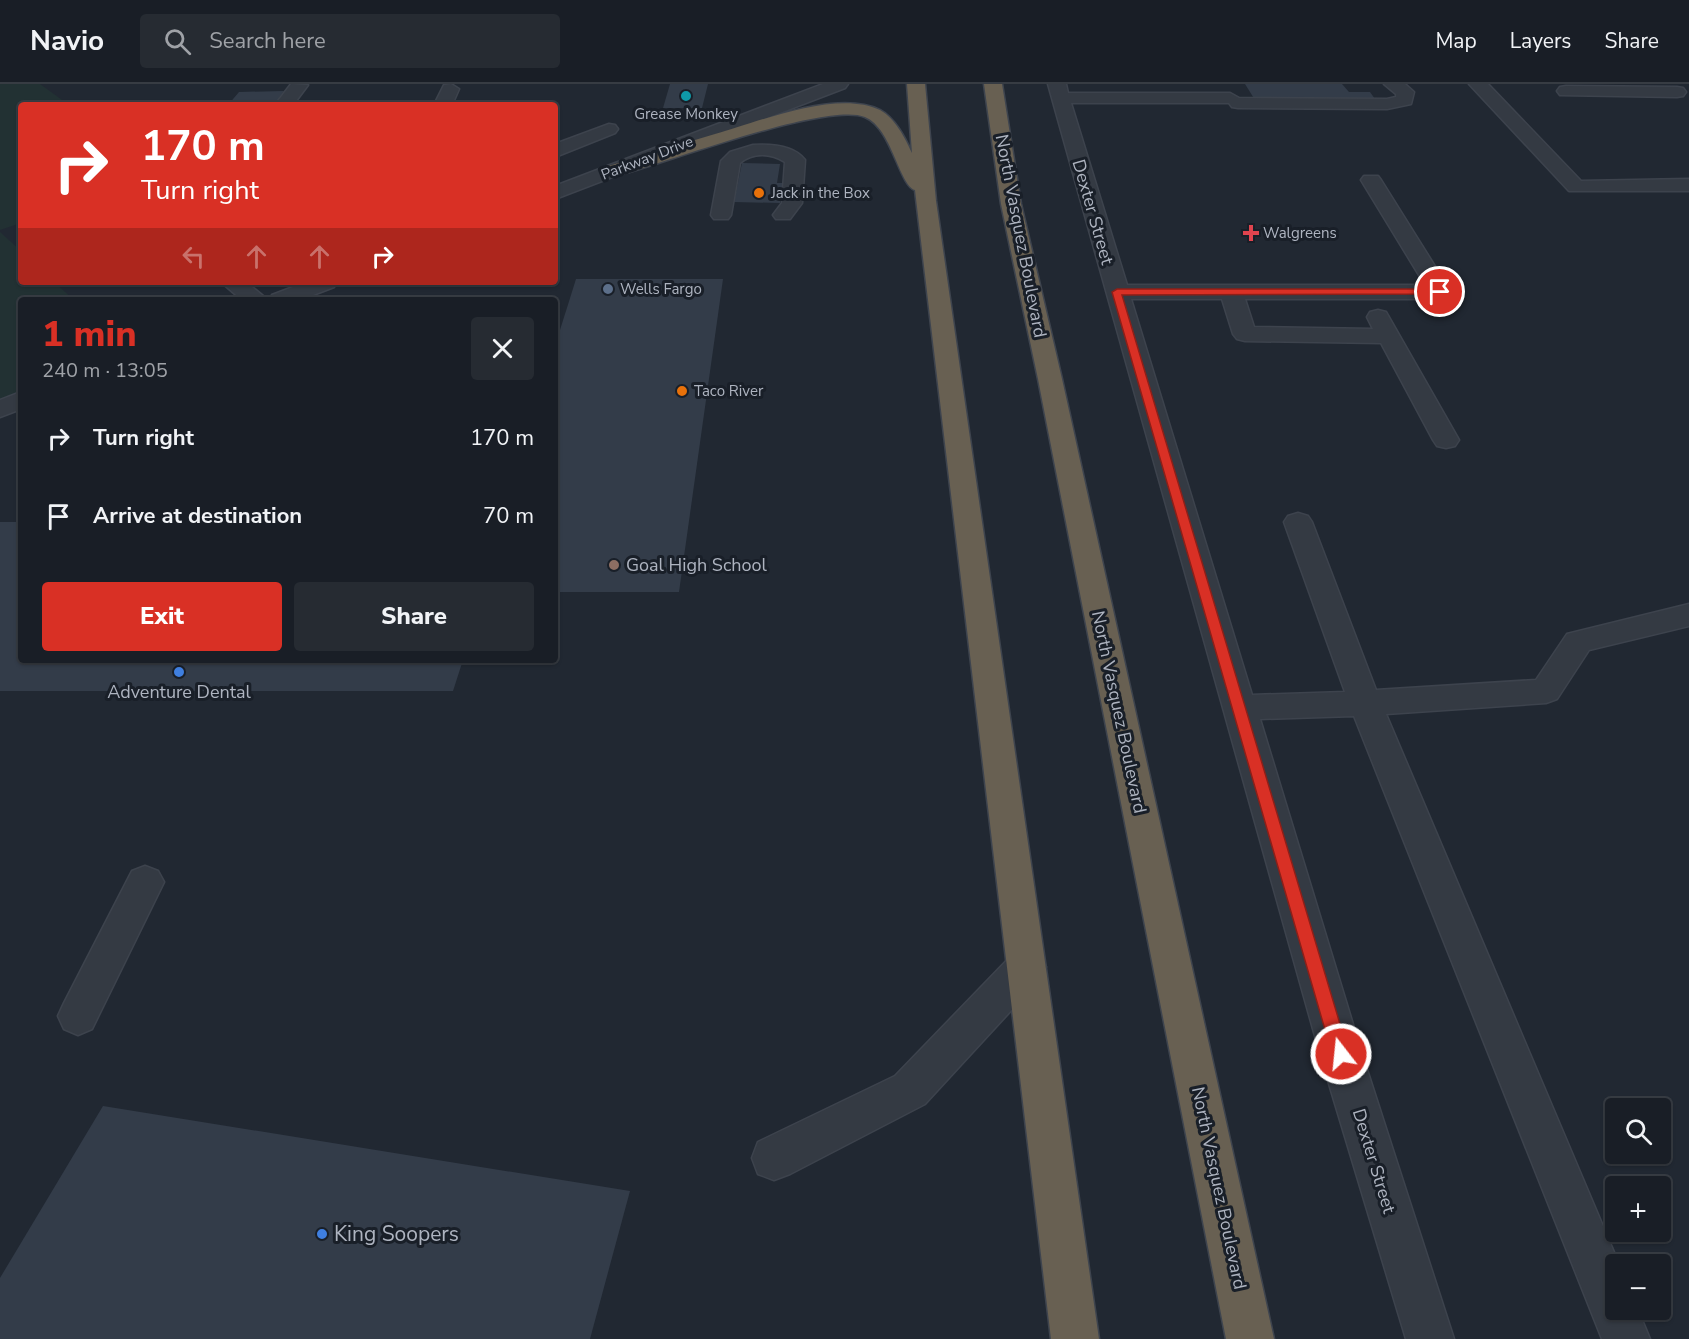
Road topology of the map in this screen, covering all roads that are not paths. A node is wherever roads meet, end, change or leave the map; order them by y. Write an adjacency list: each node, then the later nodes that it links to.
1 (916, 84): 17 (highway)
2 (993, 84): 40 (highway, North Vasquez Boulevard)
3 (1393, 84): 7 (street)
4 (1478, 84): 15 (street)
5 (299, 85): 10 (street)
6 (832, 85): 13 (street, Parkway Drive)
7 (1059, 91): 22 (street, Dexter Street)
8 (1566, 91): 9 (street)
9 (1678, 93)
10 (286, 102)
11 (609, 129): 12 (street)
12 (558, 150)
13 (612, 171): 16 (street, Parkway Drive); 17 (highway)
14 (1371, 180): 24 (street)
15 (1689, 185)
16 (558, 193)
17 (926, 201): 36 (highway)
18 (721, 215): 19 (street)
19 (783, 215)
20 (236, 285): 25 (street)
21 (318, 285): 26 (street)
22 (1117, 292): 23 (street); 34 (street, Dexter Street)
23 (1231, 292): 24 (street); 27 (street)
24 (1364, 292): 27 (street)
25 (253, 297)
26 (288, 297)
27 (1388, 336): 30 (street)
28 (18, 401): 29 (street)
29 (0, 409)
30 (1446, 440)
31 (1298, 522): 33 (street)
32 (1689, 615): 33 (street)
33 (1365, 703): 34 (street); 42 (street)
34 (1239, 708): 41 (street, Dexter Street)
35 (146, 882): 37 (street)
36 (1026, 967): 38 (street); 39 (highway)
37 (78, 1016)
38 (774, 1158)
39 (1075, 1339)
40 (1250, 1339)
41 (1430, 1339)
42 (1626, 1339)

